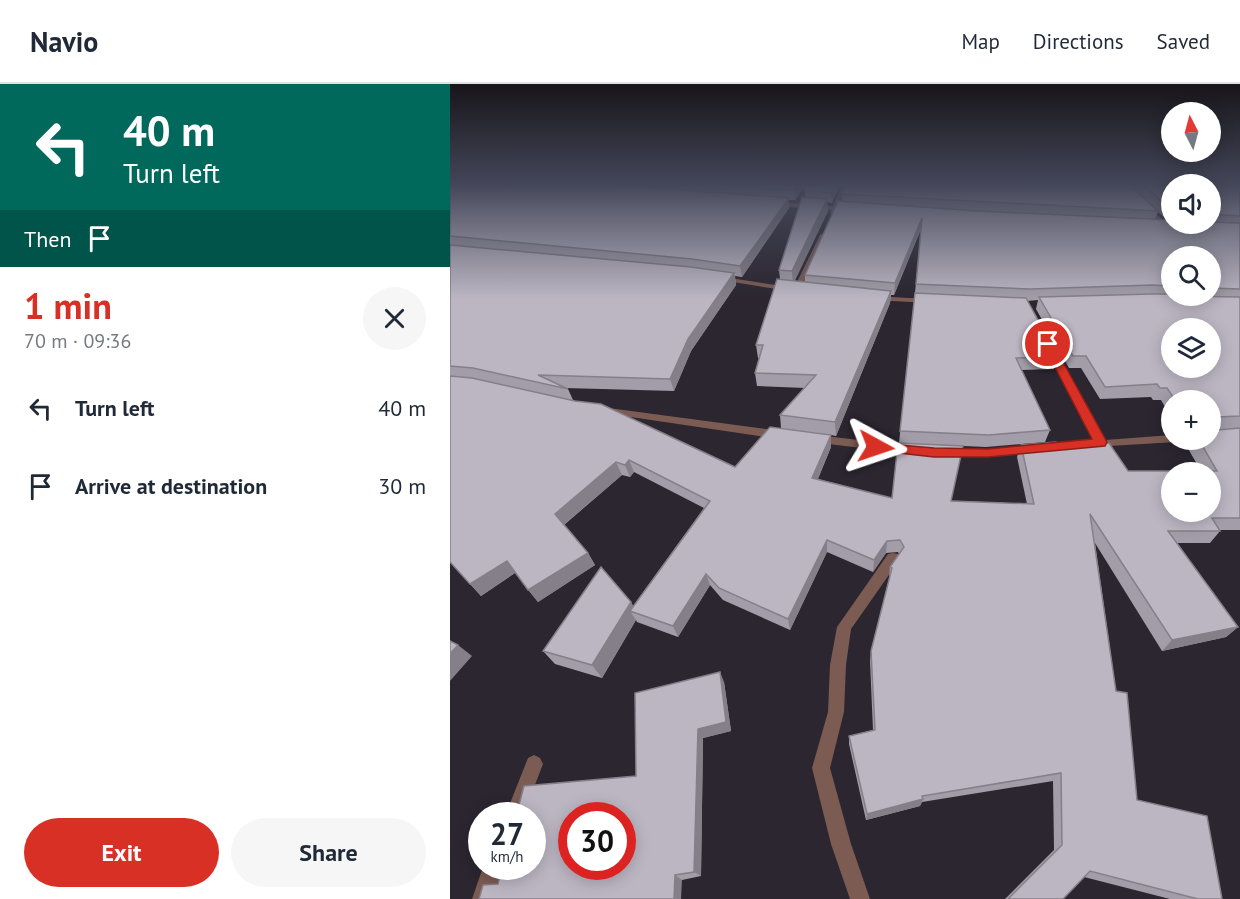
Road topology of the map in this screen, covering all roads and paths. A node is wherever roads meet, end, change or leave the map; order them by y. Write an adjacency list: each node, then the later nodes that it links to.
1 (1155, 226): 2 (street)
2 (1161, 226)
3 (826, 229): 5 (street)
4 (705, 276): 5 (street)
5 (797, 290): 6 (street)
6 (807, 291)
7 (869, 297): 8 (street)
8 (938, 302)
9 (1042, 334): 12 (street)
10 (591, 409): 12 (street)
11 (1161, 439): 12 (street)
12 (1101, 442)
13 (893, 558): 18 (street)
14 (534, 764): 15 (street)
15 (519, 802)
16 (489, 880): 17 (street)
17 (482, 899)
18 (860, 899)

